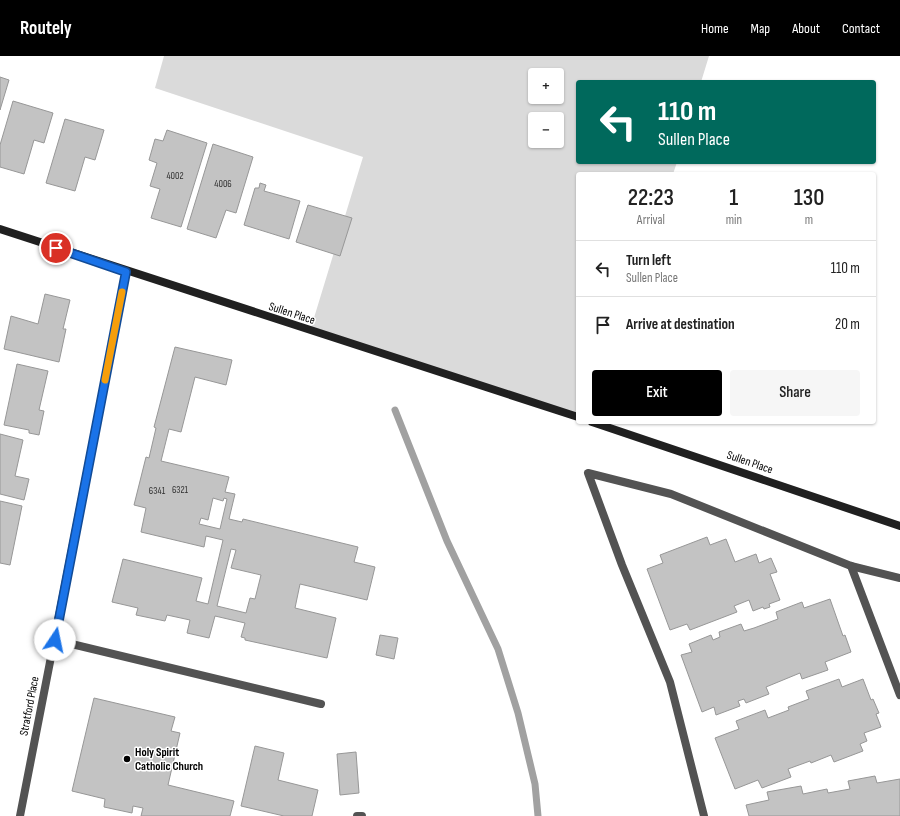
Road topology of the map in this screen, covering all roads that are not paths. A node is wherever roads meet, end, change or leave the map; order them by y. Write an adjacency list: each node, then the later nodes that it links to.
1 (0, 229): 2 (street, Sullen Place)
2 (126, 272): 3 (street, Sullen Place); 8 (street, Stratford Place)
3 (576, 416)
4 (598, 424): 5 (street, Sullen Place)
5 (900, 526)
6 (851, 566): 7 (street); 9 (street); 14 (street)
7 (900, 578)
8 (55, 640): 10 (street); 11 (street, Stratford Place)
9 (900, 695)
10 (321, 704)
11 (20, 816)
12 (357, 816): 13 (street)
13 (362, 816)
14 (704, 816)

